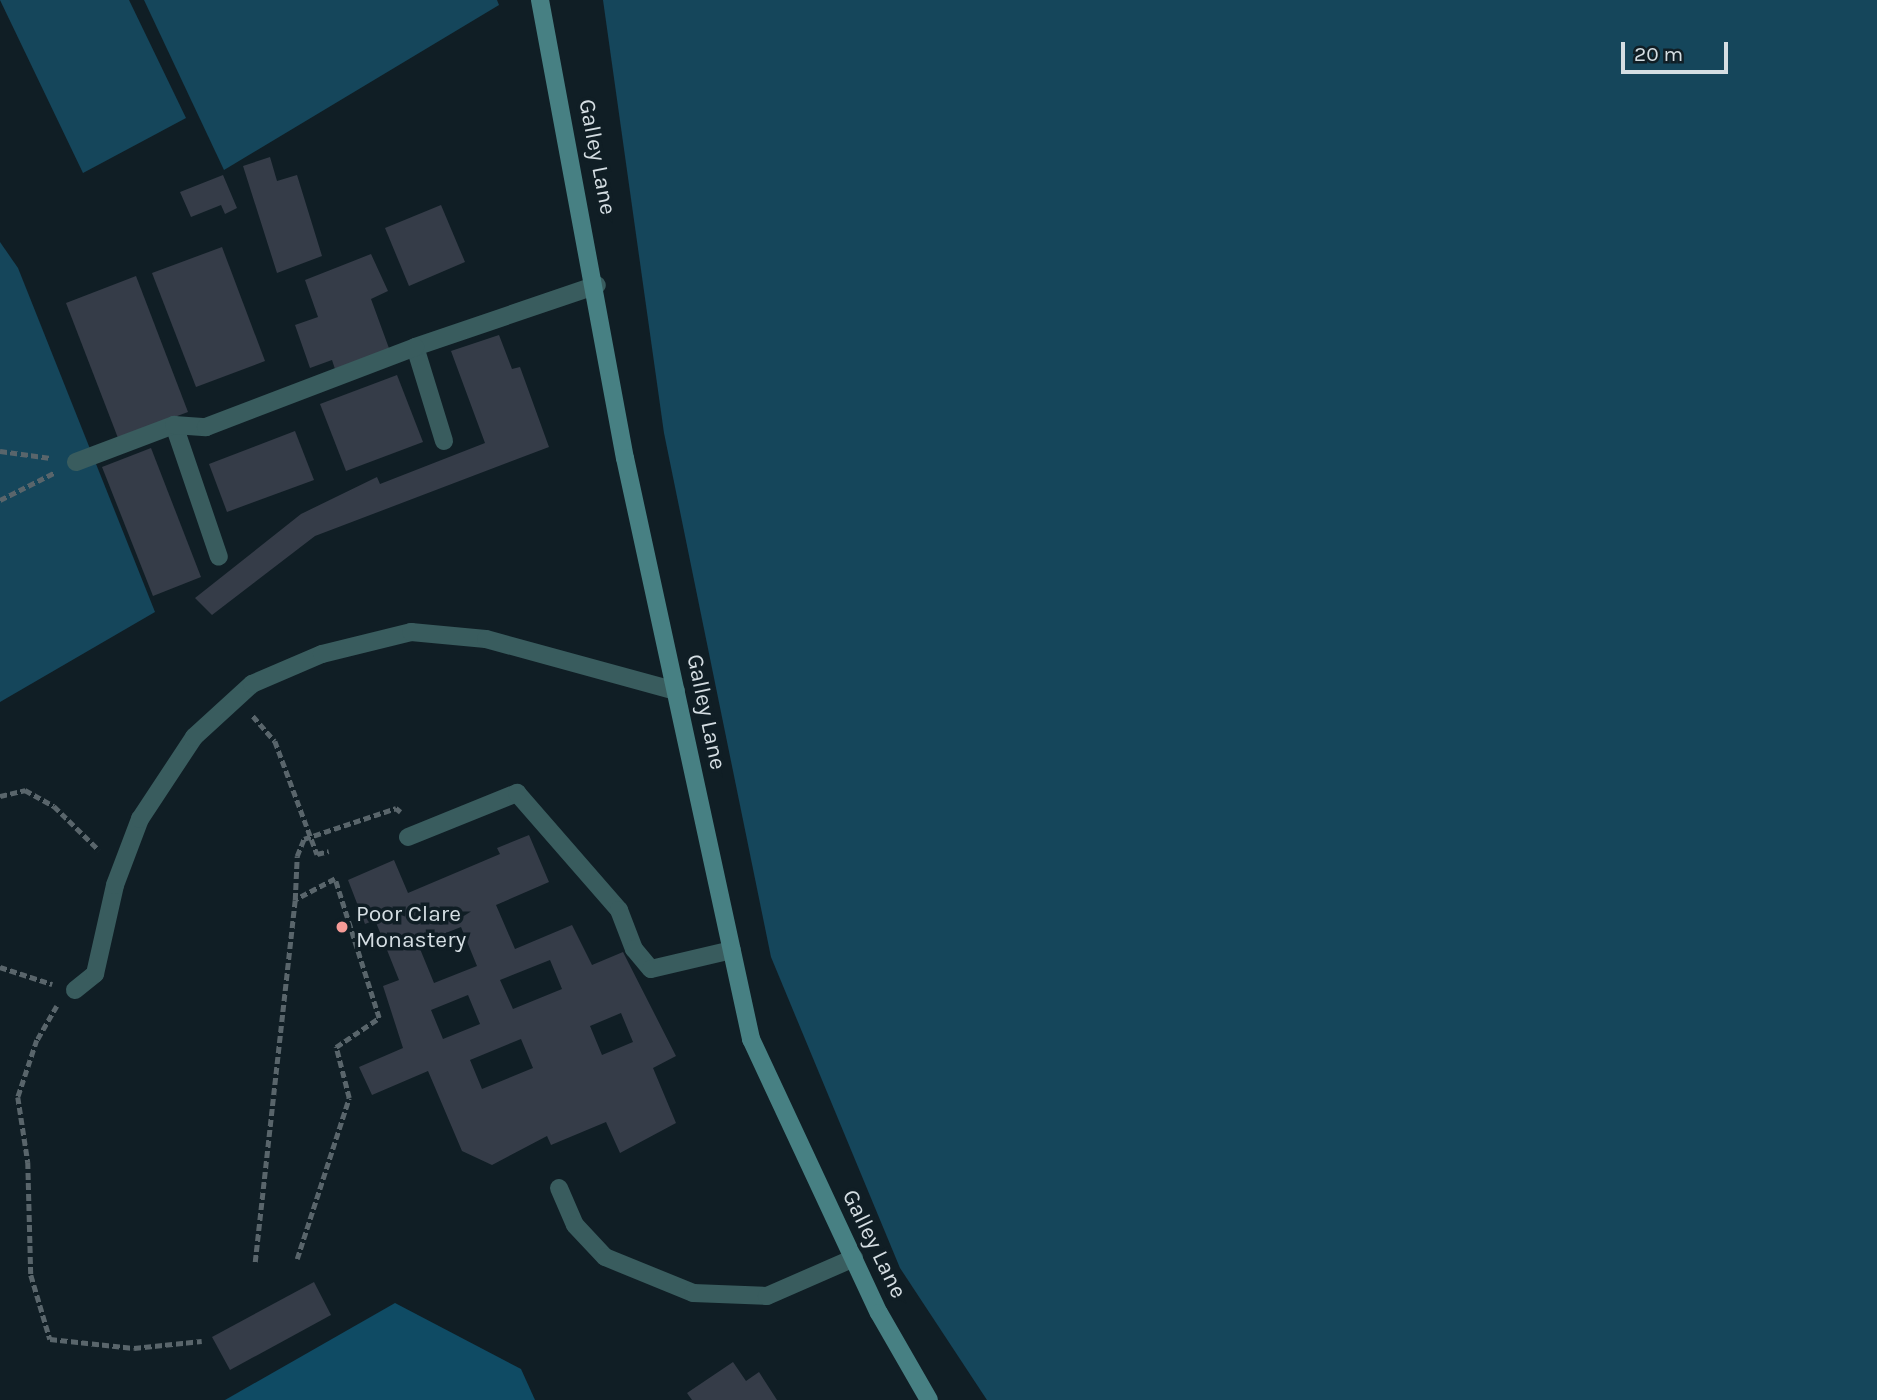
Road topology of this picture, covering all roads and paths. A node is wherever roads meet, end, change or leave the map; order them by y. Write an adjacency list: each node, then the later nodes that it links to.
1 (540, 0): 2 (street, Galley Lane)
2 (597, 285): 3 (lane); 10 (street, Galley Lane)
3 (415, 347): 4 (lane); 5 (lane)
4 (174, 425): 7 (lane); 9 (lane)
5 (444, 440)
6 (0, 451): 7 (path)
7 (76, 462): 8 (path)
8 (0, 500)
9 (219, 557)
10 (676, 691): 11 (lane); 18 (street, Galley Lane)
11 (233, 702): 13 (path); 16 (lane)
12 (0, 796): 16 (path)
13 (309, 837): 14 (path); 15 (path); 17 (path)
14 (408, 837): 18 (lane)
15 (329, 851)
16 (122, 867): 20 (lane)
17 (295, 900): 23 (path); 24 (path)
18 (732, 950): 22 (street, Galley Lane)
19 (0, 967): 20 (path)
20 (75, 990): 25 (path)
21 (559, 1188): 22 (lane)
22 (854, 1258): 26 (street, Galley Lane)
23 (297, 1259)
24 (255, 1262)
25 (202, 1341)
26 (929, 1400)

